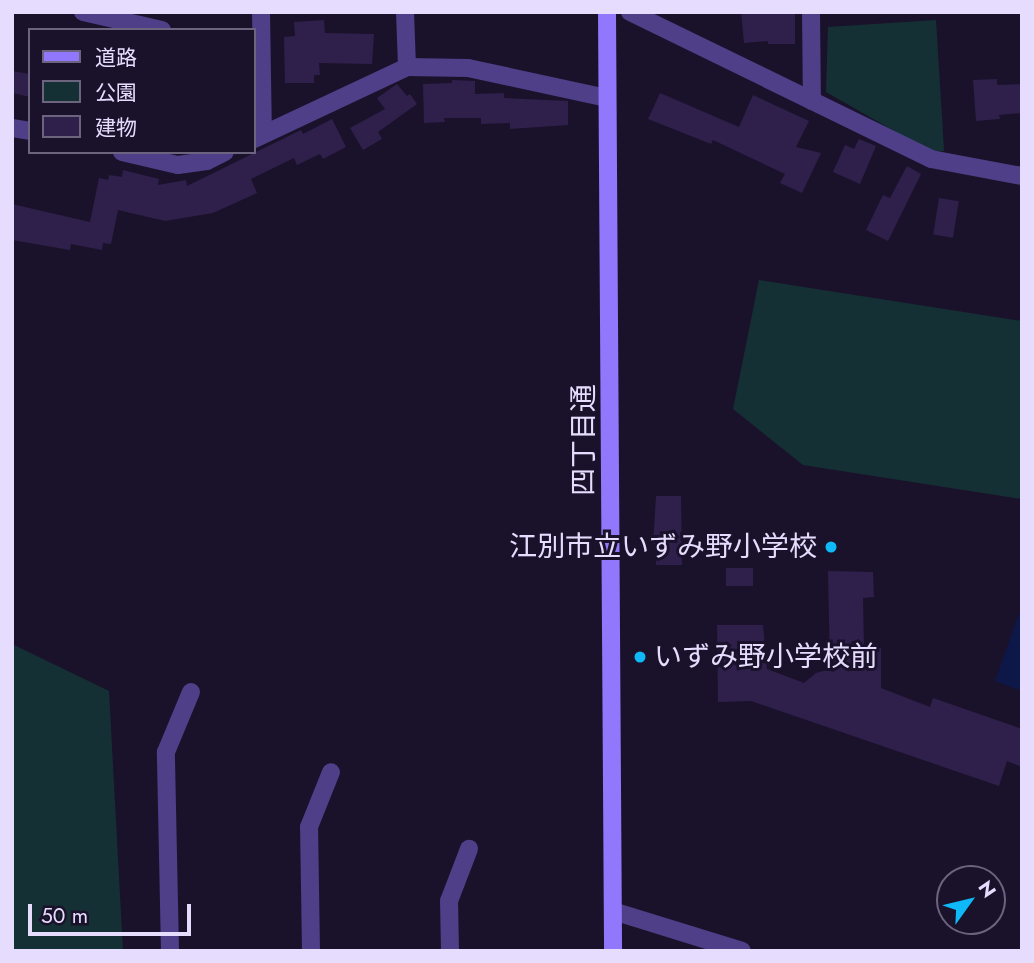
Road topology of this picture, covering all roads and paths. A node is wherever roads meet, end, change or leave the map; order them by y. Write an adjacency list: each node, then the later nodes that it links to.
1 (83, 12): 7 (street)
2 (261, 12): 8 (street)
3 (405, 12): 9 (street)
4 (607, 12): 10 (street, 四丁目通)
5 (630, 12): 11 (street)
6 (810, 12): 11 (street)
7 (153, 28)
8 (258, 51): 12 (street)
9 (407, 67): 10 (street); 12 (street)
10 (607, 98): 19 (street, 四丁目通)
11 (812, 101): 15 (street)
12 (258, 137)
13 (131, 154): 14 (street)
14 (221, 154)
15 (1022, 176)
16 (191, 692): 20 (street)
17 (331, 772): 21 (street)
18 (469, 849): 22 (street)
19 (613, 911): 23 (street, 四丁目通); 24 (street)
20 (170, 951)
21 (311, 951)
22 (450, 951)
23 (613, 951)
24 (742, 951)

